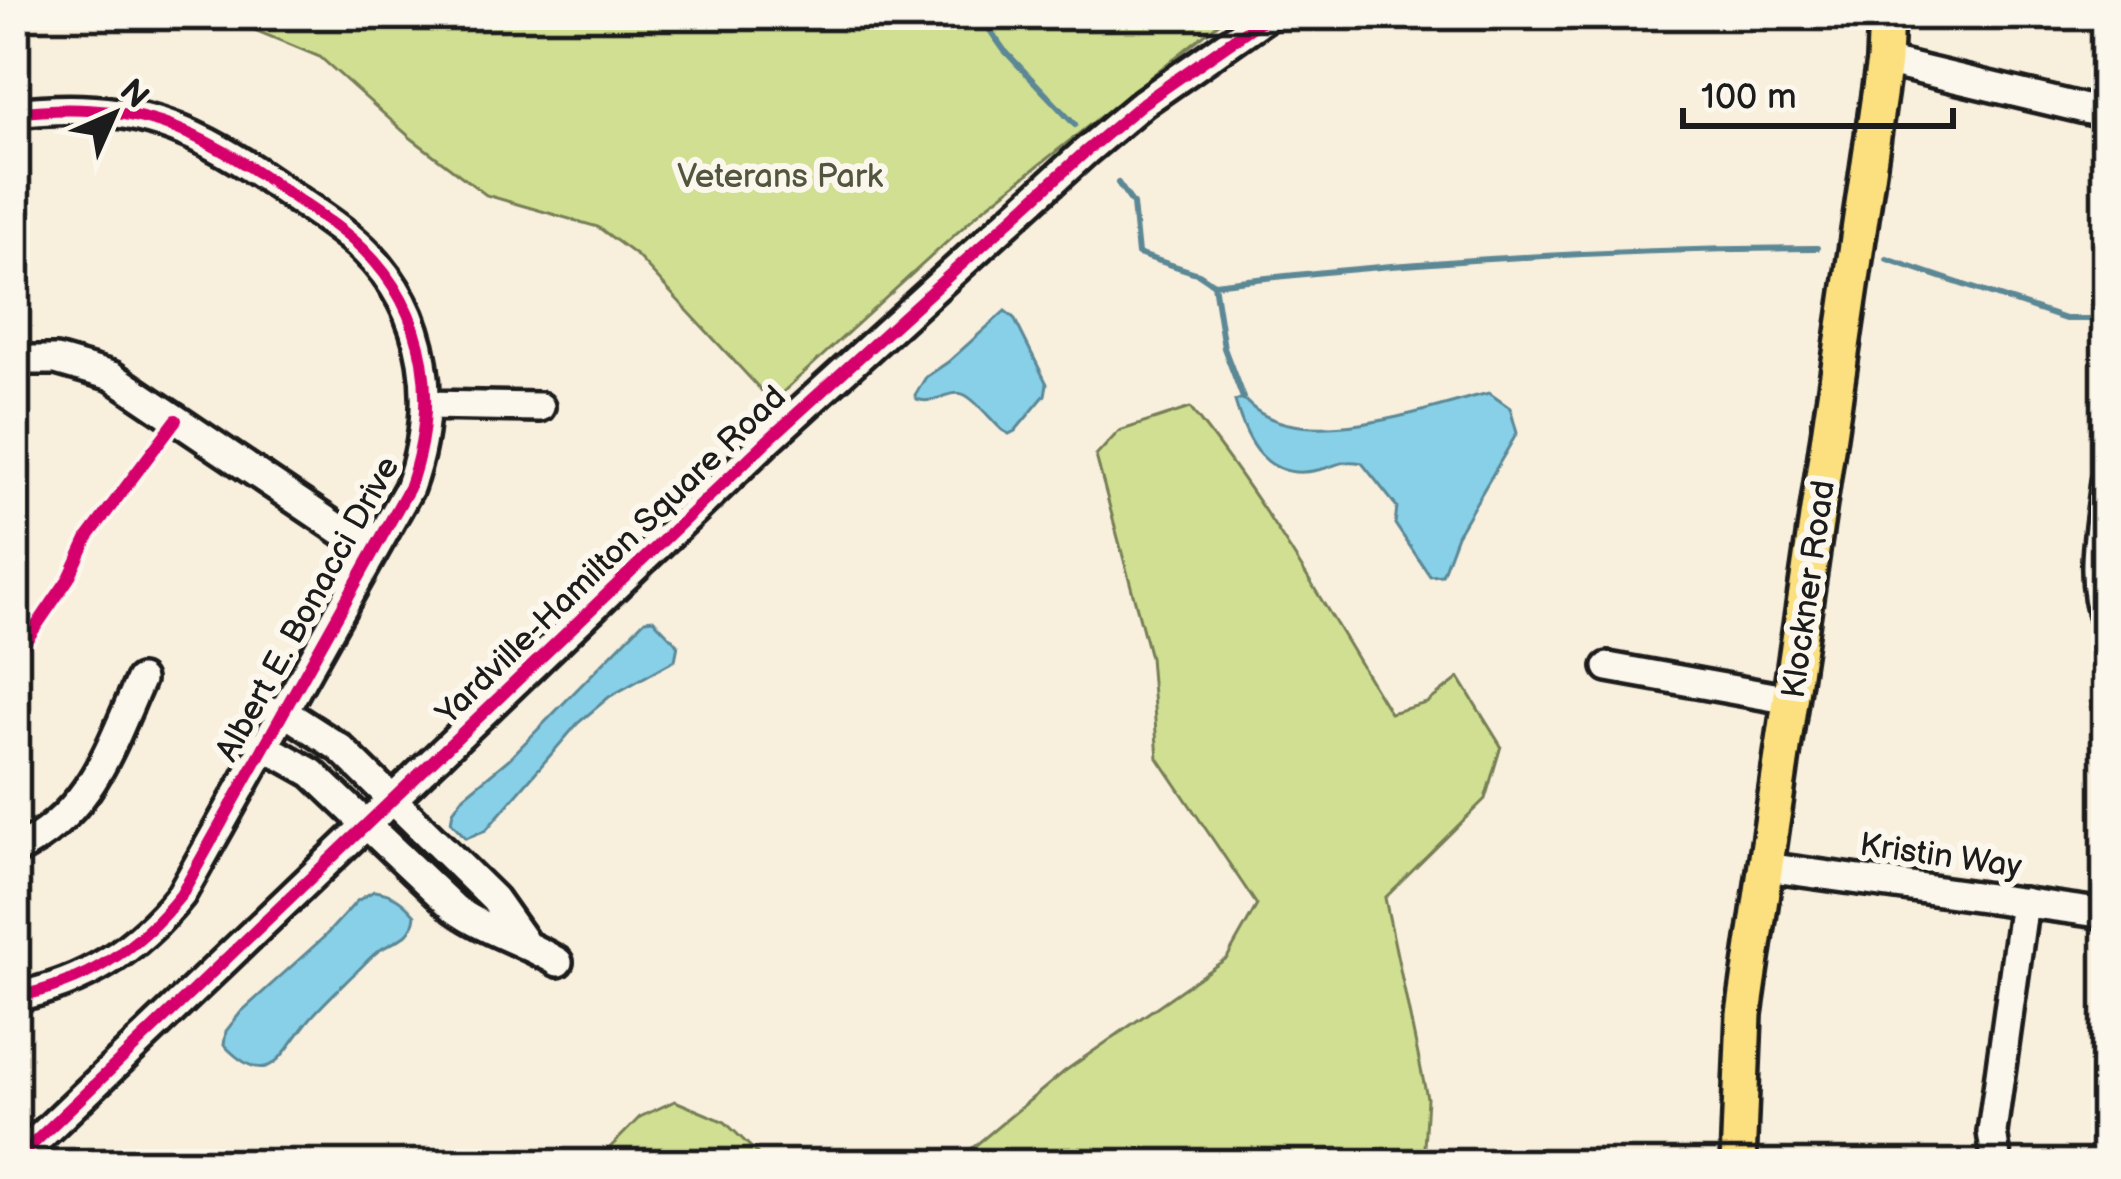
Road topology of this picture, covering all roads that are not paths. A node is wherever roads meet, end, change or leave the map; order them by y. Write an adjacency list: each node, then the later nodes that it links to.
1 (1269, 15): 17 (street, Yardville-Hamilton Square Road)
2 (1886, 15): 3 (main road, Klockner Road)
3 (1884, 61): 5 (street); 14 (main road, Klockner Road)
4 (15, 113): 7 (street, Albert E. Bonacci Drive)
5 (2106, 114)
6 (15, 360): 10 (street)
7 (427, 405): 8 (street); 10 (street, Albert E. Bonacci Drive)
8 (540, 406)
9 (2106, 482): 11 (street)
10 (373, 553): 15 (street, Albert E. Bonacci Drive)
11 (2106, 624)
12 (1608, 667): 14 (street)
13 (140, 680): 19 (street)
14 (1791, 700): 20 (main road, Klockner Road)
15 (281, 710): 16 (street, Albert E. Bonacci Drive); 17 (street)
16 (262, 745): 18 (street); 25 (street, Albert E. Bonacci Drive)
17 (392, 800): 18 (street, Yardville-Hamilton Square Road); 23 (street)
18 (368, 823): 23 (street); 26 (street, Yardville-Hamilton Square Road)
19 (15, 851)
20 (1766, 867): 21 (street, Kristin Way); 27 (main road, Klockner Road)
21 (2024, 902): 22 (street, Kristin Way); 28 (street)
22 (2106, 914)
23 (523, 940): 24 (street)
24 (558, 962)
25 (15, 998)
26 (15, 1161)
27 (1738, 1164)
28 (1997, 1164)

